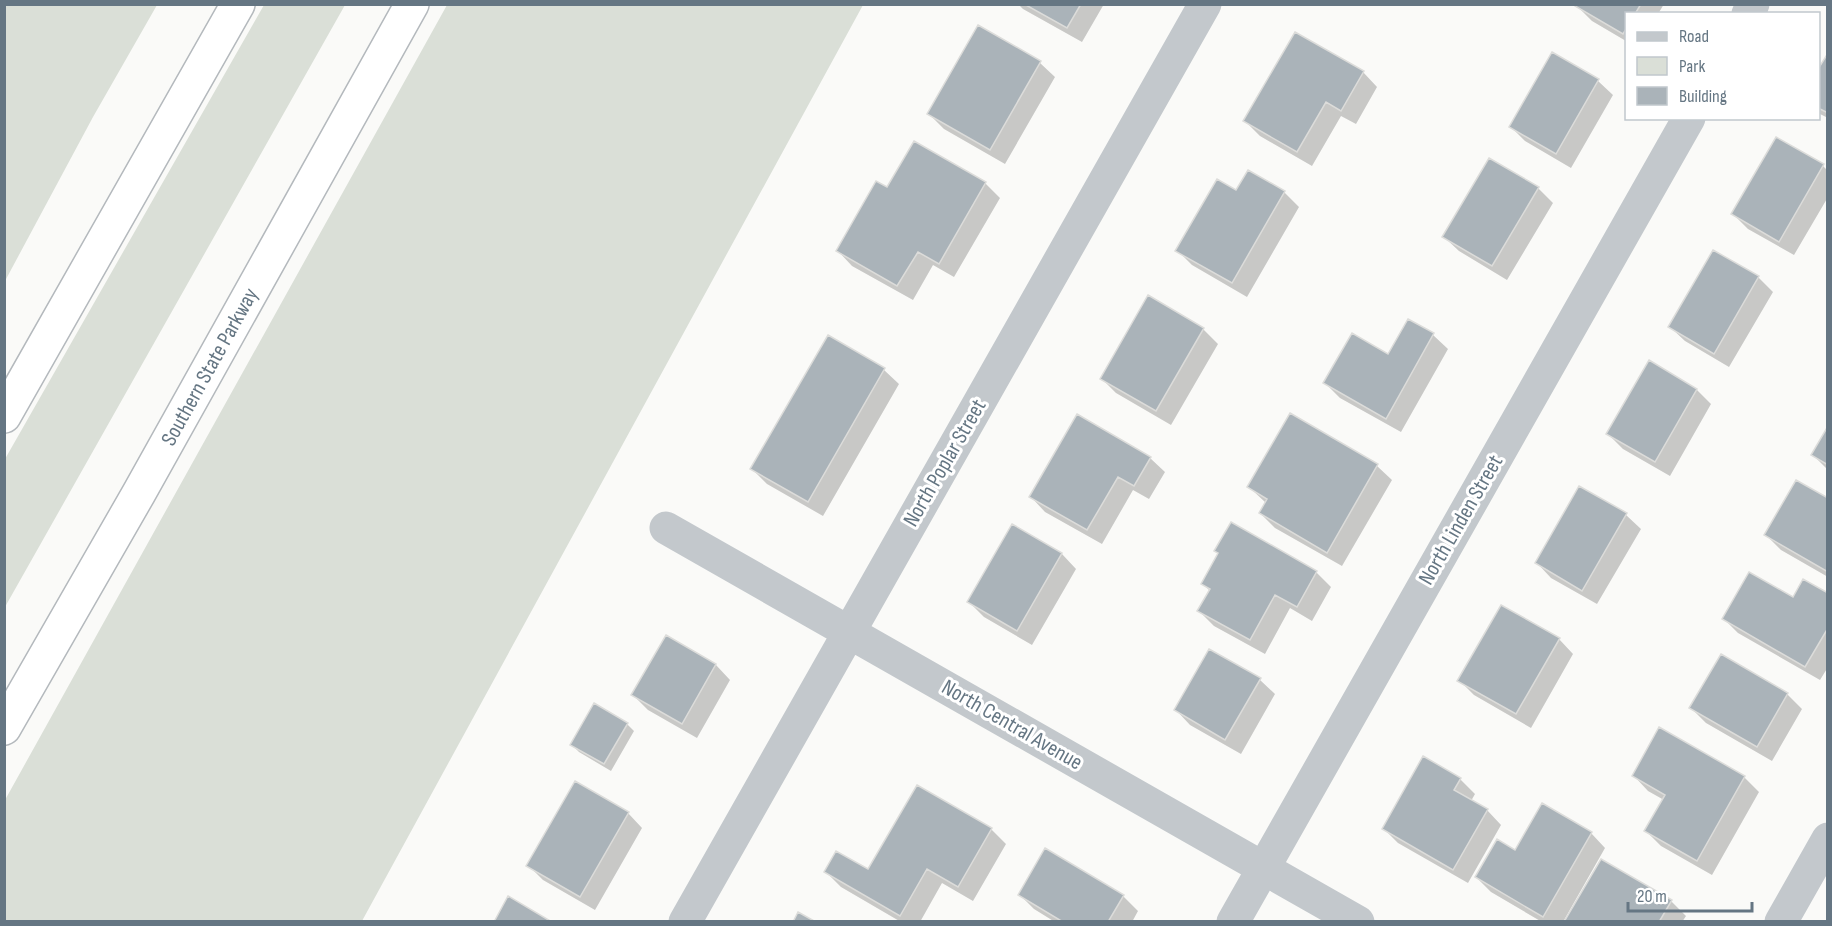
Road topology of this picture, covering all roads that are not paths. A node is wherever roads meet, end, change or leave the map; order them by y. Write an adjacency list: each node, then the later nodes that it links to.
1 (238, 4): 5 (highway)
2 (412, 4): 8 (highway, Southern State Parkway)
3 (1205, 4): 7 (street, North Poplar Street)
4 (1688, 120): 10 (street, North Linden Street)
5 (4, 416)
6 (666, 528): 7 (street, North Central Avenue)
7 (849, 632): 10 (street, North Central Avenue); 11 (street, North Poplar Street)
8 (4, 728)
9 (1827, 839): 14 (street)
10 (1264, 867): 12 (street, North Linden Street); 13 (street, North Central Avenue)
11 (685, 921)
12 (1233, 921)
13 (1359, 921)
14 (1781, 921)

